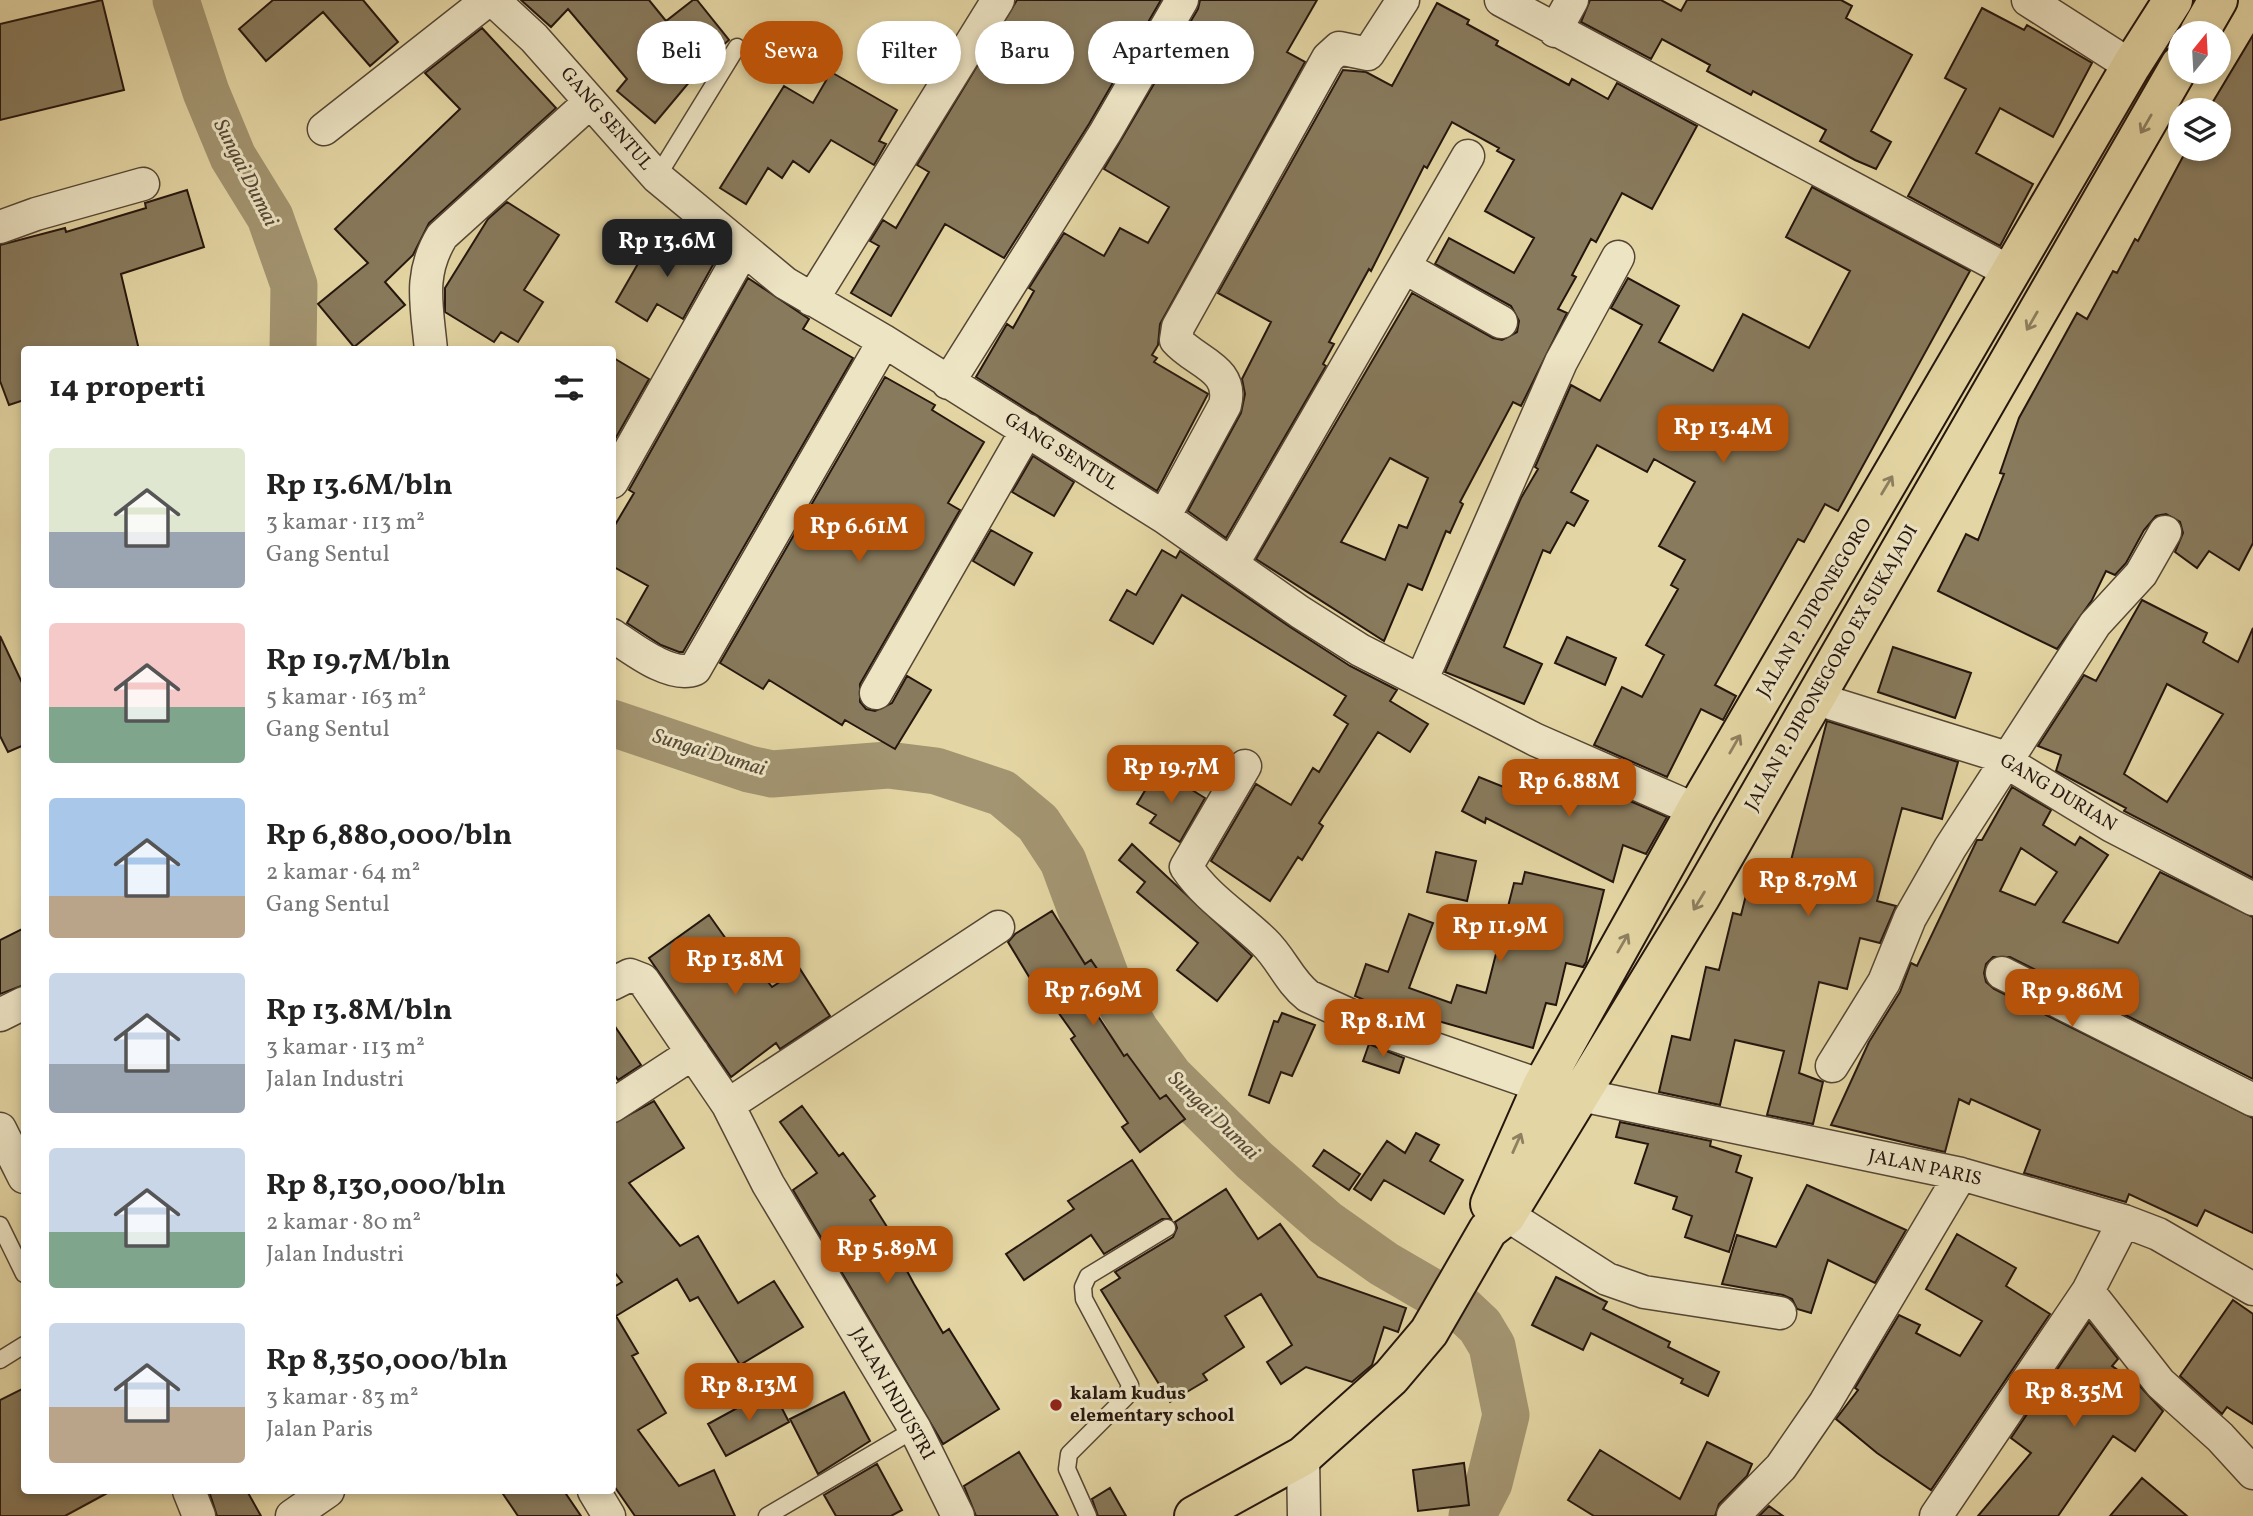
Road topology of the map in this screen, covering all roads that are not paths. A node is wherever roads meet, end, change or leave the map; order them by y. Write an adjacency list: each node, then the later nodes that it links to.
1 (491, 0): 15 (street, GANG SENTUL); 16 (street)
2 (998, 0): 25 (street)
3 (1182, 0): 29 (street)
4 (1404, 0): 32 (street)
5 (1501, 0): 11 (street)
6 (1572, 0): 11 (street)
7 (2028, 0): 13 (street)
8 (2174, 0): 13 (main road, JALAN P. DIPONEGORO)
9 (2218, 0): 10 (main road)
10 (2206, 21)
11 (1555, 31): 24 (street)
12 (737, 47): 18 (lane)
13 (2131, 66): 24 (main road, JALAN P. DIPONEGORO)
14 (2169, 84): 39 (main road, JALAN P. DIPONEGORO EX SUKAJADI, one-way to 39)
15 (590, 102): 18 (street, GANG SENTUL); 28 (street)
16 (324, 129)
17 (1468, 156): 23 (street)
18 (657, 177): 21 (street, GANG SENTUL)
19 (143, 184): 20 (street)
20 (0, 227)
21 (743, 250): 25 (street, GANG SENTUL); 31 (street)
22 (1618, 257): 36 (street)
23 (1404, 267): 26 (street); 34 (street)
24 (2010, 272): 37 (main road, JALAN P. DIPONEGORO, one-way to 24)
25 (812, 300): 27 (street, GANG SENTUL)
26 (1501, 322)
27 (884, 341): 29 (street, GANG SENTUL); 35 (street)
28 (431, 346)
29 (948, 383): 30 (street, GANG SENTUL)
30 (1027, 430): 32 (street, GANG SENTUL); 38 (street)
31 (616, 475)
32 (1164, 517): 34 (street, GANG SENTUL)
33 (2165, 532): 40 (street)
34 (1233, 563): 36 (street, GANG SENTUL)
35 (616, 637)
36 (1421, 681): 42 (street, GANG SENTUL)
37 (1771, 682): 39 (main road); 42 (main road, JALAN P. DIPONEGORO, one-way to 37)
38 (876, 694)
39 (1814, 698): 40 (street, GANG DURIAN); 52 (main road, JALAN P. DIPONEGORO EX SUKAJADI, one-way to 52)
40 (2007, 758): 43 (street, GANG DURIAN); 50 (street)
41 (1245, 766): 51 (street)
42 (1696, 810): 51 (main road, JALAN P. DIPONEGORO, one-way to 42)
43 (2253, 899)
44 (998, 927): 55 (street)
45 (2002, 972): 53 (street)
46 (616, 982): 49 (street, JALAN INDUSTRI)
47 (21, 1004): 48 (street)
48 (0, 1015)
49 (693, 1053): 54 (street); 55 (street, JALAN INDUSTRI)
50 (1832, 1066)
51 (1542, 1086): 62 (main road, JALAN P. DIPONEGORO, one-way to 51)
52 (1581, 1096): 58 (street, JALAN PARIS); 62 (main road, JALAN P. DIPONEGORO EX SUKAJADI)
53 (2253, 1100)
54 (616, 1103)
55 (728, 1105): 69 (street, JALAN INDUSTRI)
56 (3, 1141): 57 (street)
57 (21, 1172)
58 (1961, 1174): 59 (street, JALAN PARIS); 81 (street)
59 (2124, 1221): 64 (street, JALAN PARIS); 65 (street)
60 (0, 1225): 63 (lane)
61 (1167, 1228): 78 (lane)
62 (1488, 1228): 66 (street); 70 (main road, JALAN P. DIPONEGORO)
63 (21, 1268)
64 (2253, 1289)
65 (2088, 1291): 71 (street); 82 (street)
66 (1780, 1313)
67 (21, 1347): 68 (lane)
68 (0, 1360)
69 (915, 1429): 76 (lane); 77 (street, JALAN INDUSTRI)
70 (1303, 1456): 79 (main road, JALAN P. DIPONEGORO); 80 (street)
71 (2253, 1473)
72 (324, 1494): 74 (street)
73 (596, 1494): 75 (street)
74 (292, 1516)
75 (609, 1516)
76 (768, 1516)
77 (958, 1516)
78 (1087, 1516)
79 (1194, 1516)
80 (1304, 1516)
81 (1733, 1516)
82 (1936, 1516)

